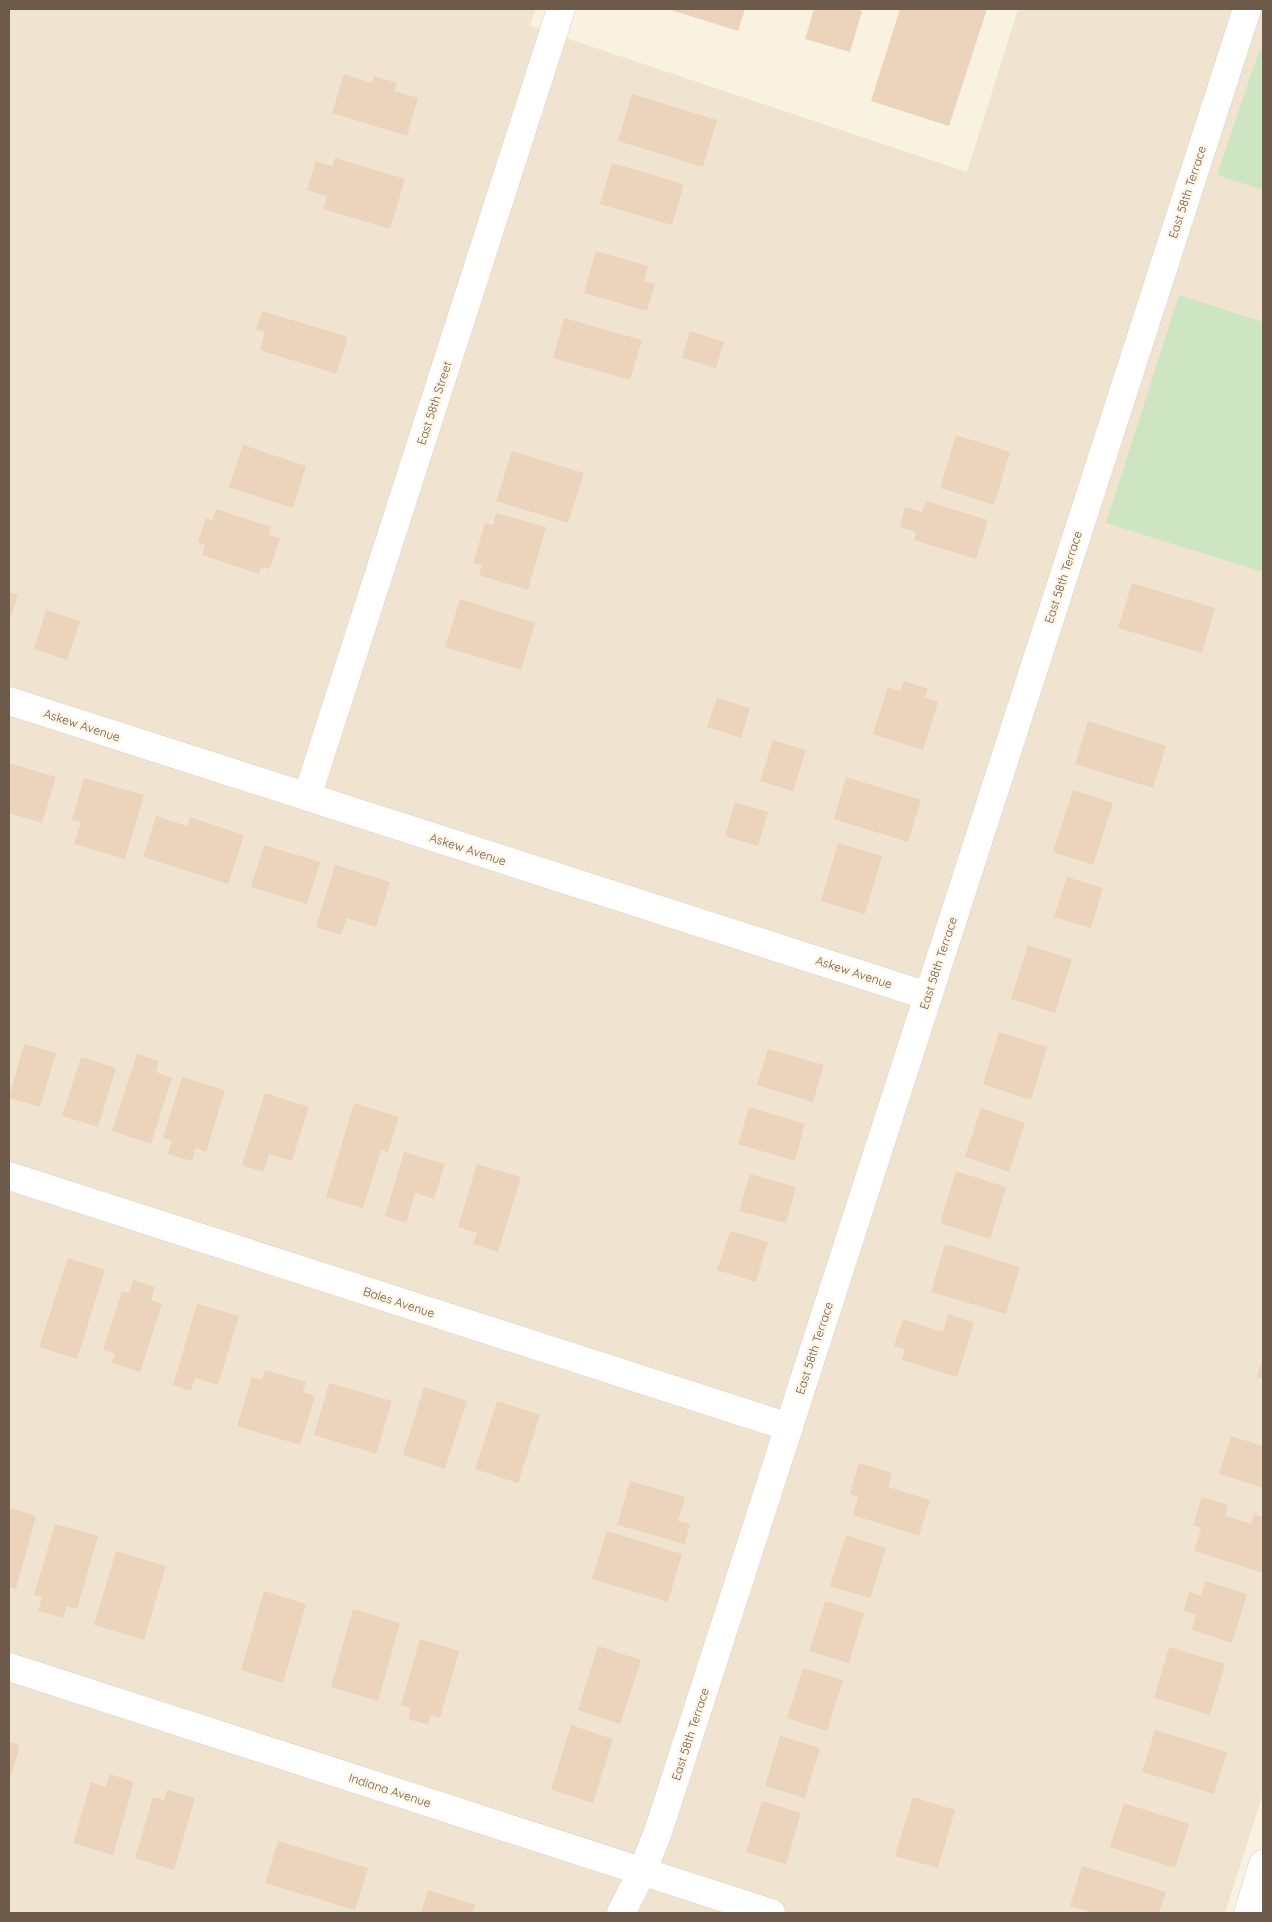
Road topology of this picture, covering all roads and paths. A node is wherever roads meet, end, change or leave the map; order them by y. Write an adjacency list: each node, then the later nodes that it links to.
1 (561, 9): 4 (street, East 58th Street)
2 (1247, 9): 5 (street, East 58th Terrace)
3 (9, 701): 4 (street, Askew Avenue)
4 (307, 797): 5 (street, Askew Avenue)
5 (928, 996): 7 (street, East 58th Terrace)
6 (9, 1176): 7 (street, Bales Avenue)
7 (788, 1427): 10 (street, East 58th Terrace)
8 (9, 1668): 10 (street, Indiana Avenue)
9 (1263, 1864): 13 (street)
10 (642, 1872): 11 (street, East 58th Terrace); 12 (street, Indiana Avenue)
11 (621, 1913)
12 (771, 1913)
13 (1248, 1913)

